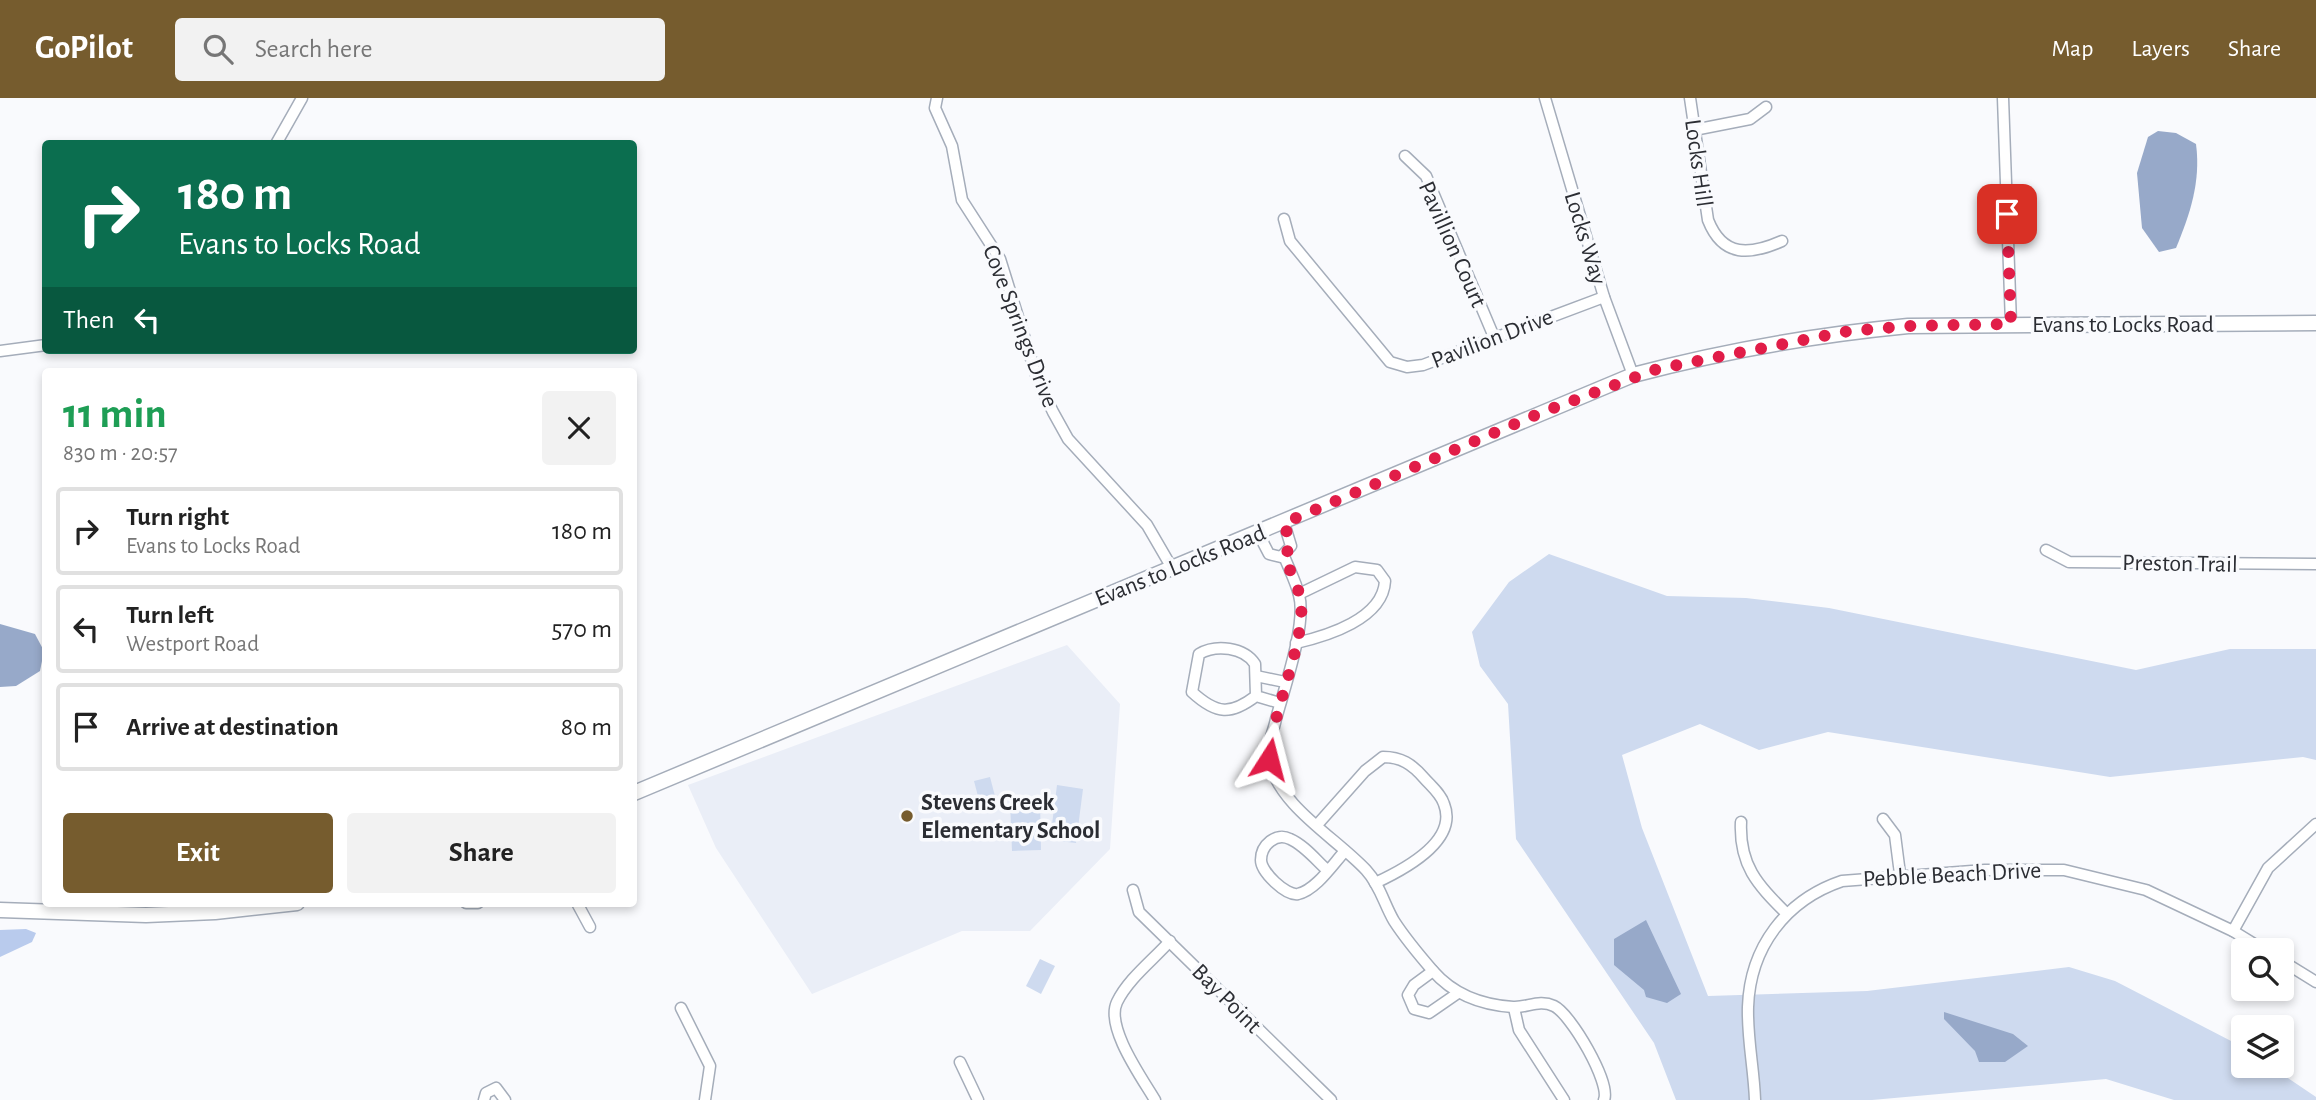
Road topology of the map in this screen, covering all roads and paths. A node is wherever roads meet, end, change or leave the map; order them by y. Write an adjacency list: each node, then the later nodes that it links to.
1 (302, 98): 8 (street)
2 (937, 98): 24 (street, Cove Springs Drive)
3 (1545, 98): 12 (street, Locks Way)
4 (1690, 98): 7 (street, Locks Hill)
5 (2003, 98): 14 (street)
6 (1766, 107): 7 (street)
7 (1694, 130): 11 (street, Locks Hill)
8 (278, 140)
9 (1405, 156): 15 (street, Pavillion Court)
10 (1284, 219): 15 (street, Pavilion Drive)
11 (1782, 241)
12 (1604, 297): 15 (street, Pavilion Drive); 18 (street, Locks Way)
13 (2316, 323): 14 (street, Evans to Locks Road)
14 (2011, 324): 18 (street, Evans to Locks Road)
15 (1494, 337)
16 (42, 346): 17 (street)
17 (0, 351)
18 (1633, 375): 19 (street, Evans to Locks Road)
19 (1284, 523): 20 (street, Evans to Locks Road); 22 (street)
20 (1258, 533): 22 (street); 24 (street, Evans to Locks Road)
21 (2046, 551): 23 (street, Preston Trail)
22 (1284, 556): 25 (street)
23 (2316, 564)
24 (1172, 568): 31 (street, Evans to Locks Road)
25 (1298, 594): 26 (street); 26 (street)
26 (1296, 643): 28 (street)
27 (1256, 676): 28 (street); 29 (street); 29 (street)
28 (1285, 682): 30 (street)
29 (1256, 696): 30 (street)
30 (1280, 703): 35 (street)
31 (637, 792)
32 (1883, 819): 38 (street)
33 (1741, 822): 44 (street)
34 (2316, 824): 46 (street)
35 (1317, 825): 36 (street); 39 (street)
36 (1345, 851): 37 (street); 39 (street)
37 (1327, 870): 37 (street)
38 (1900, 874): 44 (street, Pebble Beach Drive); 46 (street, Pebble Beach Drive)
39 (1375, 883): 50 (street)
40 (1133, 890): 48 (street, Bay Point)
41 (261, 907): 43 (street)
42 (579, 907): 45 (street)
43 (0, 910)
44 (1786, 913): 64 (street, Pebble Beach Drive)
45 (590, 927)
46 (2233, 931): 47 (street, Pebble Beach Drive)
47 (2244, 938)
48 (1171, 941): 60 (street); 61 (street, Bay Point)
49 (2294, 968): 51 (street)
50 (1433, 971): 52 (street); 52 (street)
51 (2316, 982)
52 (1458, 993): 54 (street)
53 (681, 1008): 58 (street)
54 (1514, 1008): 62 (street); 63 (street)
55 (960, 1062): 59 (street)
56 (484, 1100): 57 (street)
57 (506, 1100)
58 (705, 1100)
59 (978, 1100)
60 (1155, 1100)
61 (1331, 1100)
62 (1564, 1100)
63 (1604, 1100)
64 (1755, 1100)

